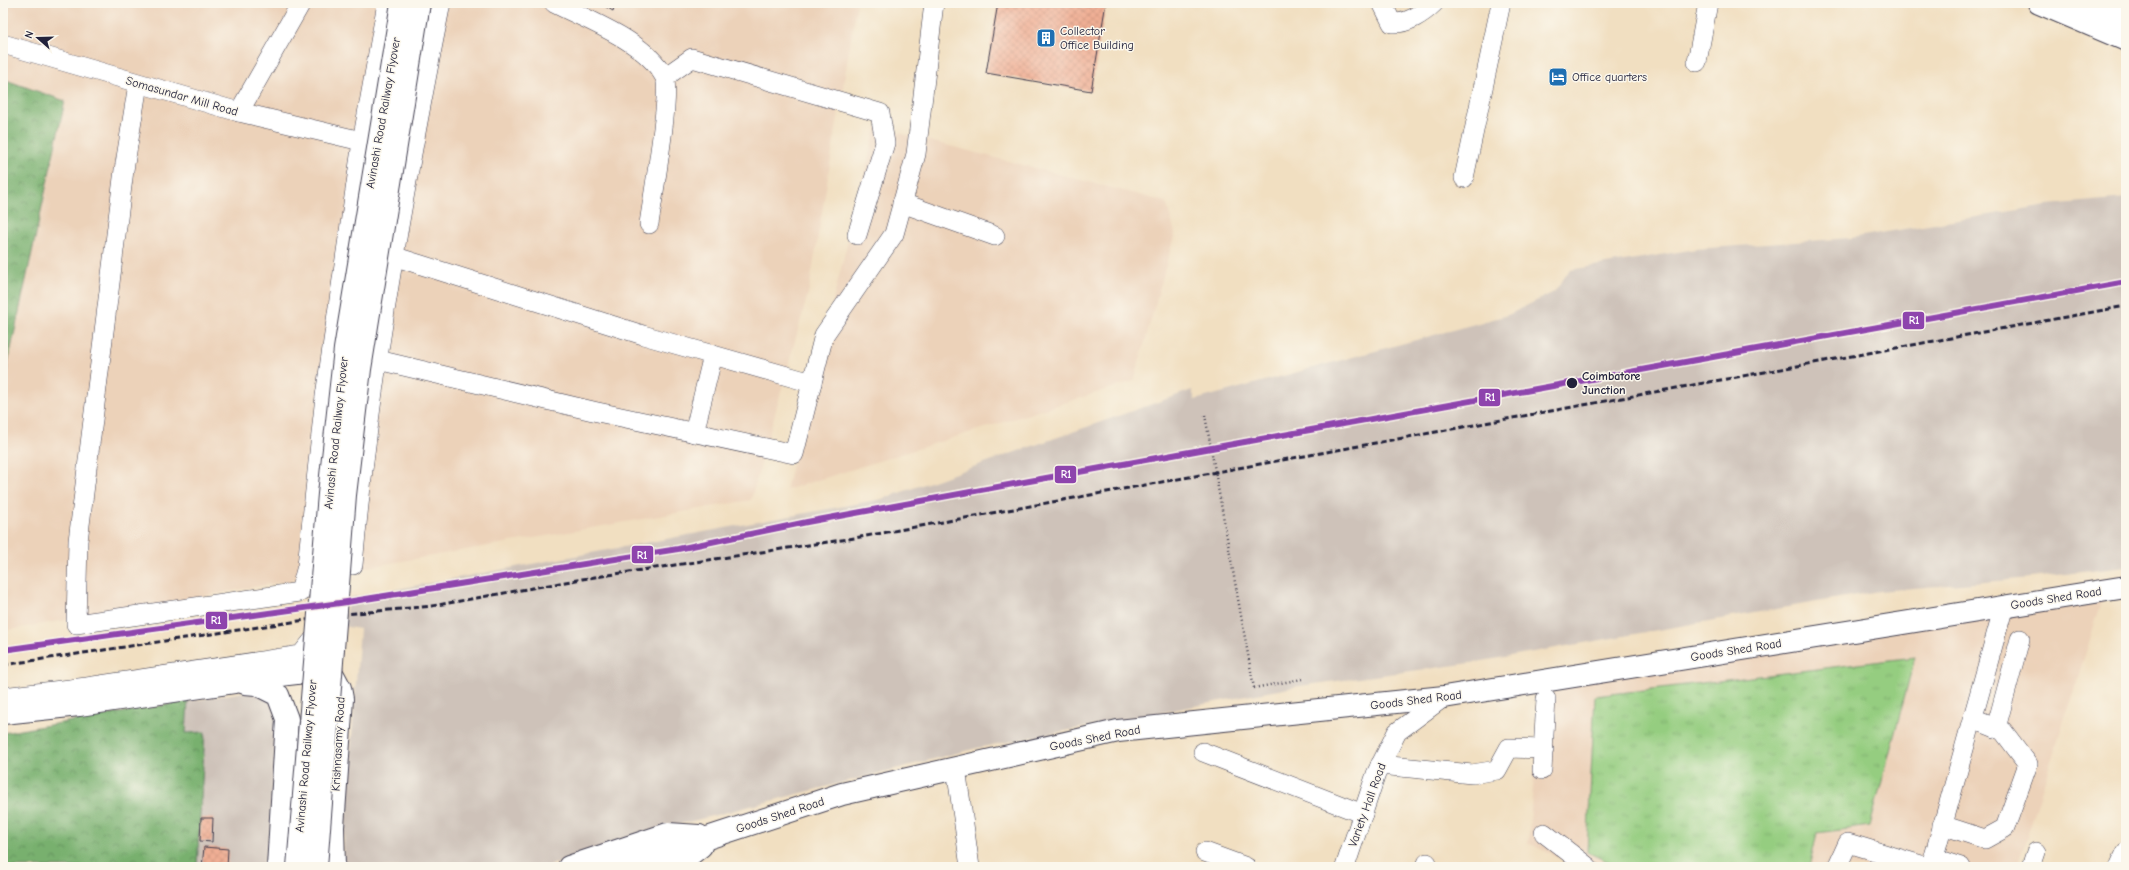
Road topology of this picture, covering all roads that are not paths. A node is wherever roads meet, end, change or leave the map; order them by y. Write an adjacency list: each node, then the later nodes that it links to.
1 (301, 3): 20 (street)
2 (387, 3): 21 (street)
3 (402, 3): 61 (main road, Avinashi Road Railway Flyover, bridge)
4 (419, 3): 62 (main road, Avinashi Road Railway Flyover, bridge)
5 (441, 3): 23 (street)
6 (554, 3): 18 (street)
7 (934, 3): 26 (street)
8 (1382, 3): 9 (street)
9 (1434, 3)
10 (1501, 3): 25 (street)
11 (1708, 3): 17 (street)
12 (2039, 3): 15 (main road)
13 (2088, 3): 14 (main road)
14 (2126, 20)
15 (2126, 40)
16 (3, 44): 19 (street, Somasundar Mill Road)
17 (1697, 62)
18 (665, 77): 27 (street); 28 (street)
19 (138, 84): 20 (street, Somasundar Mill Road); 35 (street)
20 (239, 112): 21 (street, Somasundar Mill Road)
21 (362, 142): 22 (street, Somasundar Mill Road); 35 (street)
22 (385, 146): 23 (street, Somasundar Mill Road); 24 (main road)
23 (411, 151): 30 (street)
24 (380, 177)
25 (1464, 178)
26 (902, 203): 29 (street); 33 (street)
27 (649, 224)
28 (857, 235)
29 (995, 236)
30 (393, 256): 31 (street); 32 (street)
31 (712, 355): 33 (street); 34 (street)
32 (378, 360): 34 (street); 35 (street)
33 (812, 383): 34 (street)
34 (694, 433)
35 (307, 566)
36 (2126, 587): 37 (main road, Goods Shed Road)
37 (2004, 606): 42 (main road, Goods Shed Road); 45 (street)
38 (324, 627): 41 (street)
39 (2020, 639): 46 (street)
40 (235, 683): 44 (main road, Krishnasamy Road); 60 (main road, Krishnasamy Road); 63 (main road, Krishnasamy Road)
41 (3, 698)
42 (1444, 698): 49 (street, Variety Hall Road); 50 (main road, Goods Shed Road)
43 (1546, 699): 47 (street)
44 (3, 713)
45 (1972, 719): 46 (street); 53 (street)
46 (1996, 728): 53 (street)
47 (1544, 749): 49 (street); 51 (street)
48 (1203, 752): 52 (street)
49 (1380, 765): 52 (street, Variety Hall Road)
50 (956, 768): 55 (main road, Goods Shed Road); 66 (street)
51 (1542, 770)
52 (1362, 814): 68 (street, Variety Hall Road)
53 (1942, 825): 59 (street)
54 (1544, 833): 69 (street)
55 (713, 837): 58 (main road, Goods Shed Road); 64 (main road)
56 (1205, 852): 67 (street)
57 (2126, 852): 72 (street)
58 (676, 858): 65 (main road, Goods Shed Road)
59 (1931, 864): 70 (street); 71 (street)
60 (278, 867)
61 (298, 867)
62 (316, 867)
63 (334, 867)
64 (569, 867)
65 (619, 867)
66 (970, 867)
67 (1246, 867)
68 (1345, 867)
69 (1588, 867)
70 (1836, 867)
71 (1961, 867)
72 (2119, 867)

